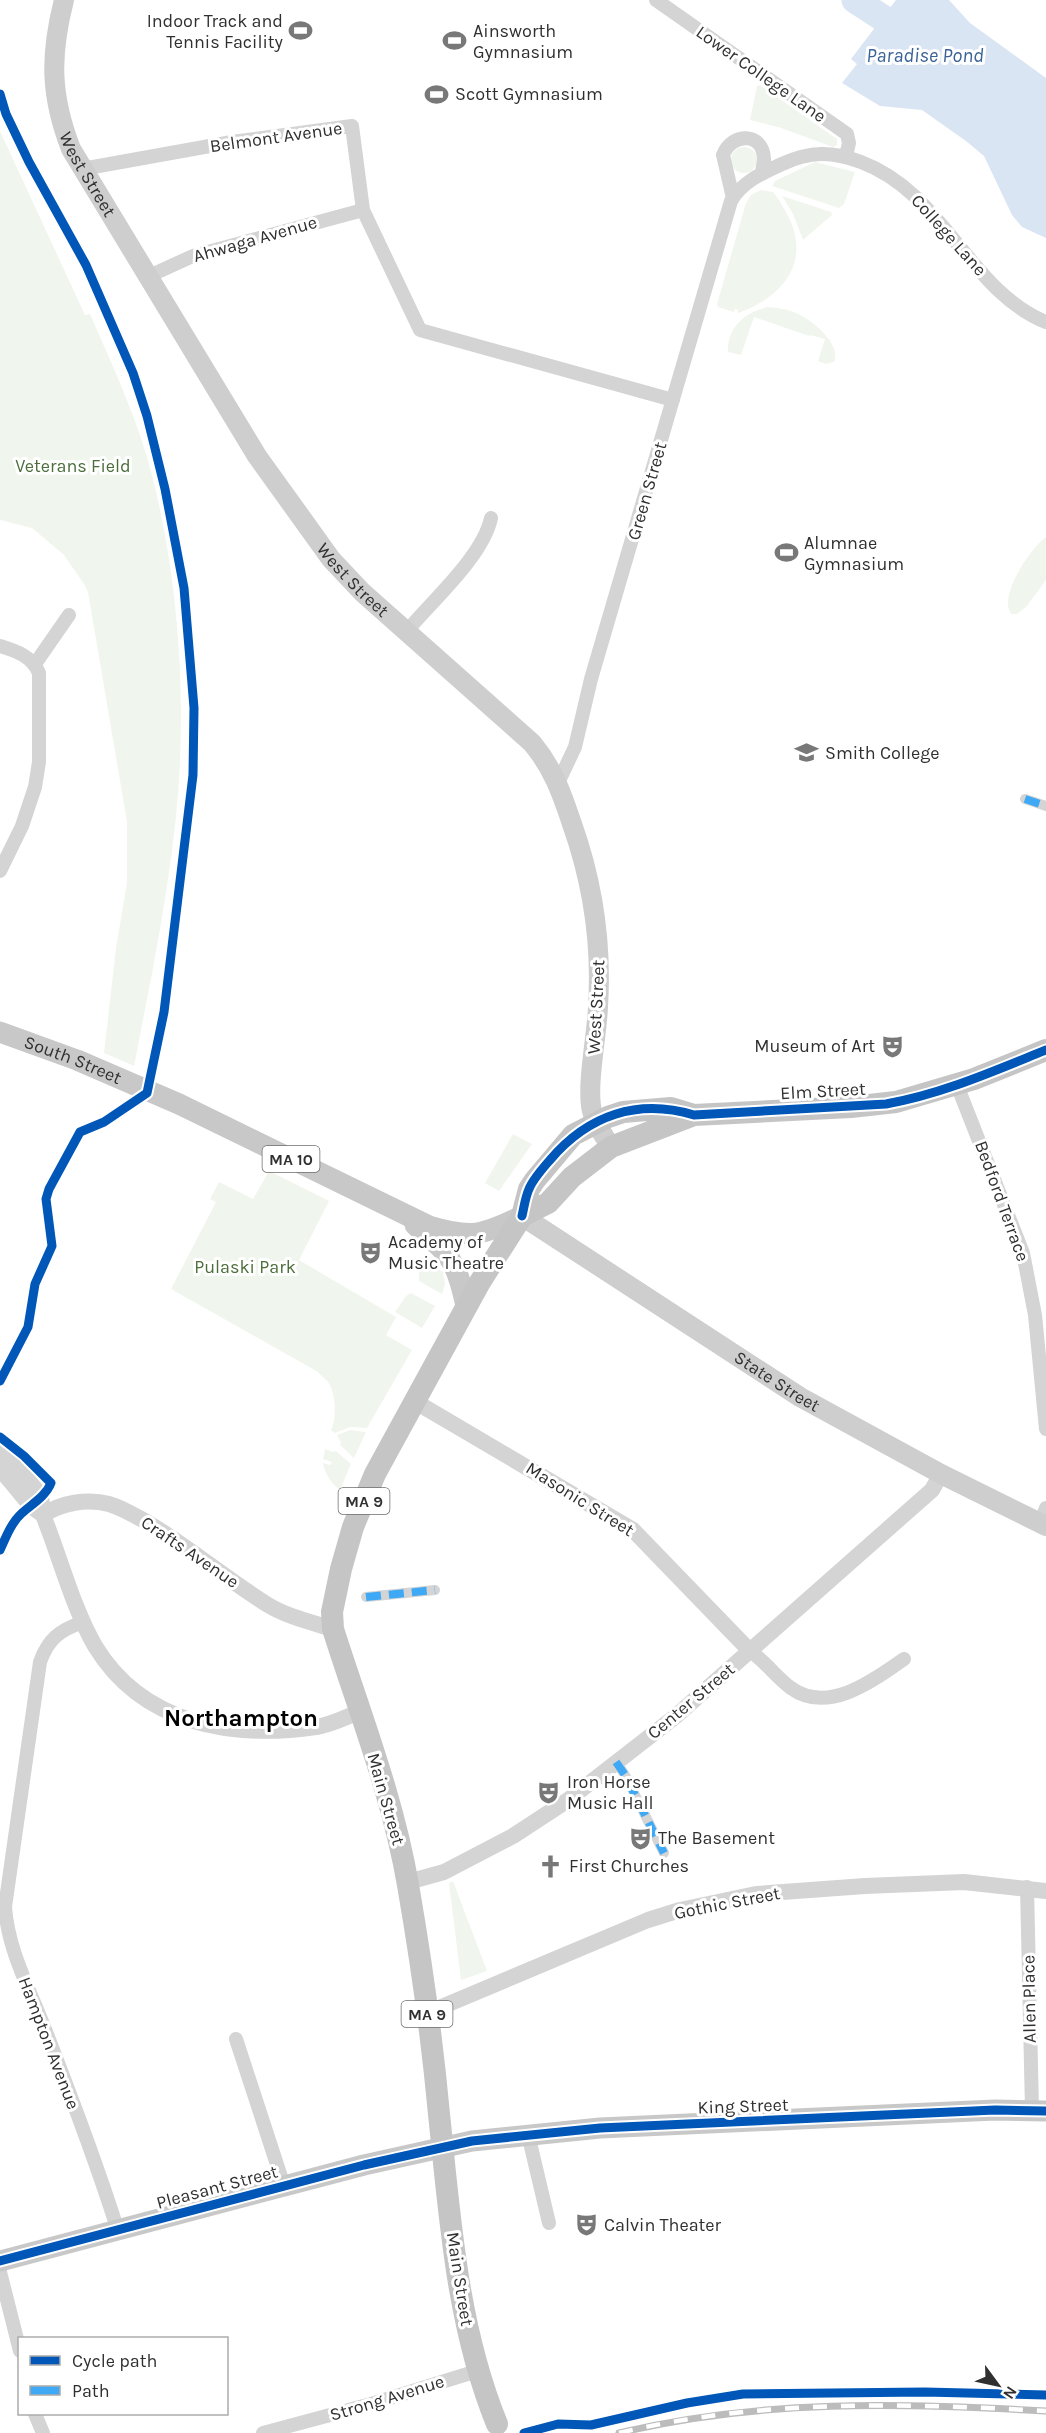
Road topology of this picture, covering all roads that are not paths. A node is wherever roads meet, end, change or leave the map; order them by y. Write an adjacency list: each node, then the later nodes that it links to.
1 (64, 0): 4 (main road, West Street)
2 (656, 0): 3 (street, Lower College Lane)
3 (846, 156): 5 (street); 9 (street, College Lane)
4 (82, 169): 7 (street, Belmont Avenue); 8 (main road, West Street)
5 (762, 174): 6 (street); 6 (street)
6 (733, 198): 10 (street, Green Street)
7 (363, 210): 8 (street, Ahwaga Avenue); 10 (street, Belmont Avenue)
8 (149, 276): 13 (main road, West Street)
9 (1046, 322)
10 (673, 400): 16 (street, Green Street)
11 (491, 518): 13 (street)
12 (69, 615): 15 (street)
13 (407, 631): 16 (main road, West Street)
14 (0, 646): 15 (street)
15 (35, 664): 19 (street)
16 (558, 783): 24 (main road, West Street)
17 (1025, 799): 18 (street)
18 (1046, 806)
19 (0, 871)
20 (0, 1032): 26 (main road, South Street / MA 10)
21 (1046, 1050): 22 (highway, Elm Street)
22 (957, 1084): 23 (highway, Elm Street); 30 (street, Bedford Terrace)
23 (694, 1115): 24 (highway, Elm Street); 25 (highway, Elm Street)
24 (596, 1122): 25 (main road, West Street); 27 (highway, Main Street)
25 (611, 1147): 27 (highway)
26 (403, 1215): 27 (main road, MA 10); 28 (main road, MA 10)
27 (522, 1216): 28 (highway, Main Street); 33 (main road, State Street)
28 (466, 1306): 29 (highway, Main Street / MA 9)
29 (414, 1401): 39 (highway, Main Street / MA 9); 40 (street, Masonic Street)
30 (1046, 1429)
31 (0, 1451): 34 (street)
32 (0, 1470): 34 (street)
33 (941, 1474): 35 (main road, State Street); 40 (street, Center Street)
34 (43, 1515): 38 (street); 39 (street, Crafts Avenue)
35 (1044, 1519)
36 (435, 1590): 37 (street)
37 (366, 1597)
38 (83, 1622): 42 (street); 55 (street, Hampton Avenue)
39 (333, 1629): 42 (highway, Main Street / MA 9)
40 (750, 1651): 41 (street); 43 (street, Center Street)
41 (904, 1659)
42 (359, 1713): 45 (highway, Main Street / MA 9)
43 (616, 1762): 44 (street); 45 (street, Center Street)
44 (664, 1853)
45 (408, 1882): 48 (highway, Main Street / MA 9)
46 (1027, 1887): 47 (street, Gothic Street); 48 (street, Gothic Street); 50 (street, Allen Place)
47 (1046, 1891)
48 (427, 2013): 52 (highway, Main Street / MA 9)
49 (236, 2039): 53 (street)
50 (1039, 2111): 51 (main road, King Street)
51 (528, 2134): 52 (main road, King Street); 54 (street)
52 (442, 2146): 53 (main road, Pleasant Street); 59 (highway, Main Street / MA 9)
53 (284, 2186): 55 (main road, Pleasant Street)
54 (549, 2223)
55 (118, 2231): 56 (main road, Pleasant Street)
56 (0, 2261)
57 (0, 2272): 58 (street)
58 (18, 2343)
59 (477, 2371): 61 (highway, Main Street / MA 9); 63 (street, Strong Avenue)
60 (35, 2415): 62 (street)
61 (497, 2424)
62 (43, 2433)
63 (263, 2433)

